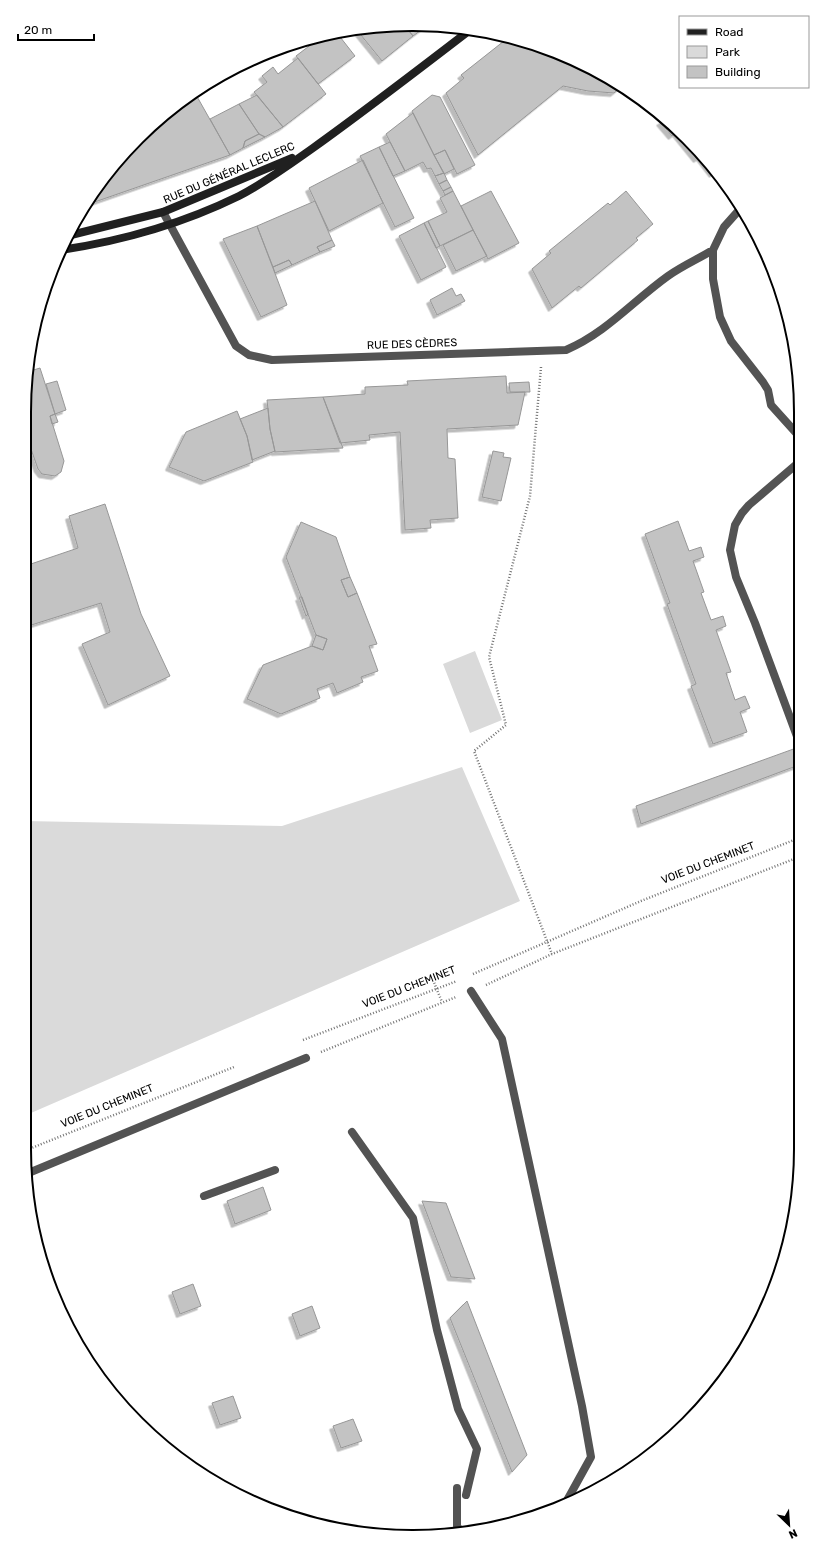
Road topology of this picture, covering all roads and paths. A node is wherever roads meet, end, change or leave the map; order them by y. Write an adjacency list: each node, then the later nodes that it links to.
1 (464, 34): 2 (main road, RUE DU GÉNÉRAL LECLERC)
2 (306, 153): 3 (main road, RUE DU GÉNÉRAL LECLERC); 5 (main road, RUE DU GÉNÉRAL LECLERC)
3 (163, 212): 5 (street, RUE DES CÈDRES); 6 (main road, RUE DU GÉNÉRAL LECLERC)
4 (737, 212): 10 (street)
5 (169, 224): 8 (main road, RUE DU GÉNÉRAL LECLERC); 11 (street, RUE DES CÈDRES)
6 (77, 232)
7 (74, 237): 8 (main road)
8 (80, 247): 9 (main road, RUE DU GÉNÉRAL LECLERC)
9 (68, 249)
10 (713, 250): 11 (street, RUE DES CÈDRES); 12 (street)
11 (542, 352): 17 (path)
12 (794, 431)
13 (794, 466): 14 (street)
14 (794, 728)
15 (794, 840): 17 (path, VOIE DU CHEMINET)
16 (794, 859): 18 (path)
17 (548, 941): 18 (path); 19 (path, VOIE DU CHEMINET)
18 (552, 954): 23 (path)
19 (471, 974)
20 (464, 978): 22 (path, VOIE DU CHEMINET)
21 (433, 980): 22 (path)
22 (437, 990): 24 (path); 25 (path, VOIE DU CHEMINET)
23 (471, 991): 24 (path); 35 (street)
24 (442, 1002): 26 (path)
25 (302, 1040)
26 (306, 1058): 31 (street)
27 (236, 1066): 29 (path, VOIE DU CHEMINET)
28 (352, 1132): 34 (street)
29 (31, 1148)
30 (276, 1170): 32 (street)
31 (32, 1172)
32 (204, 1196)
33 (457, 1488): 36 (street)
34 (466, 1495)
35 (570, 1496)
36 (458, 1527)

